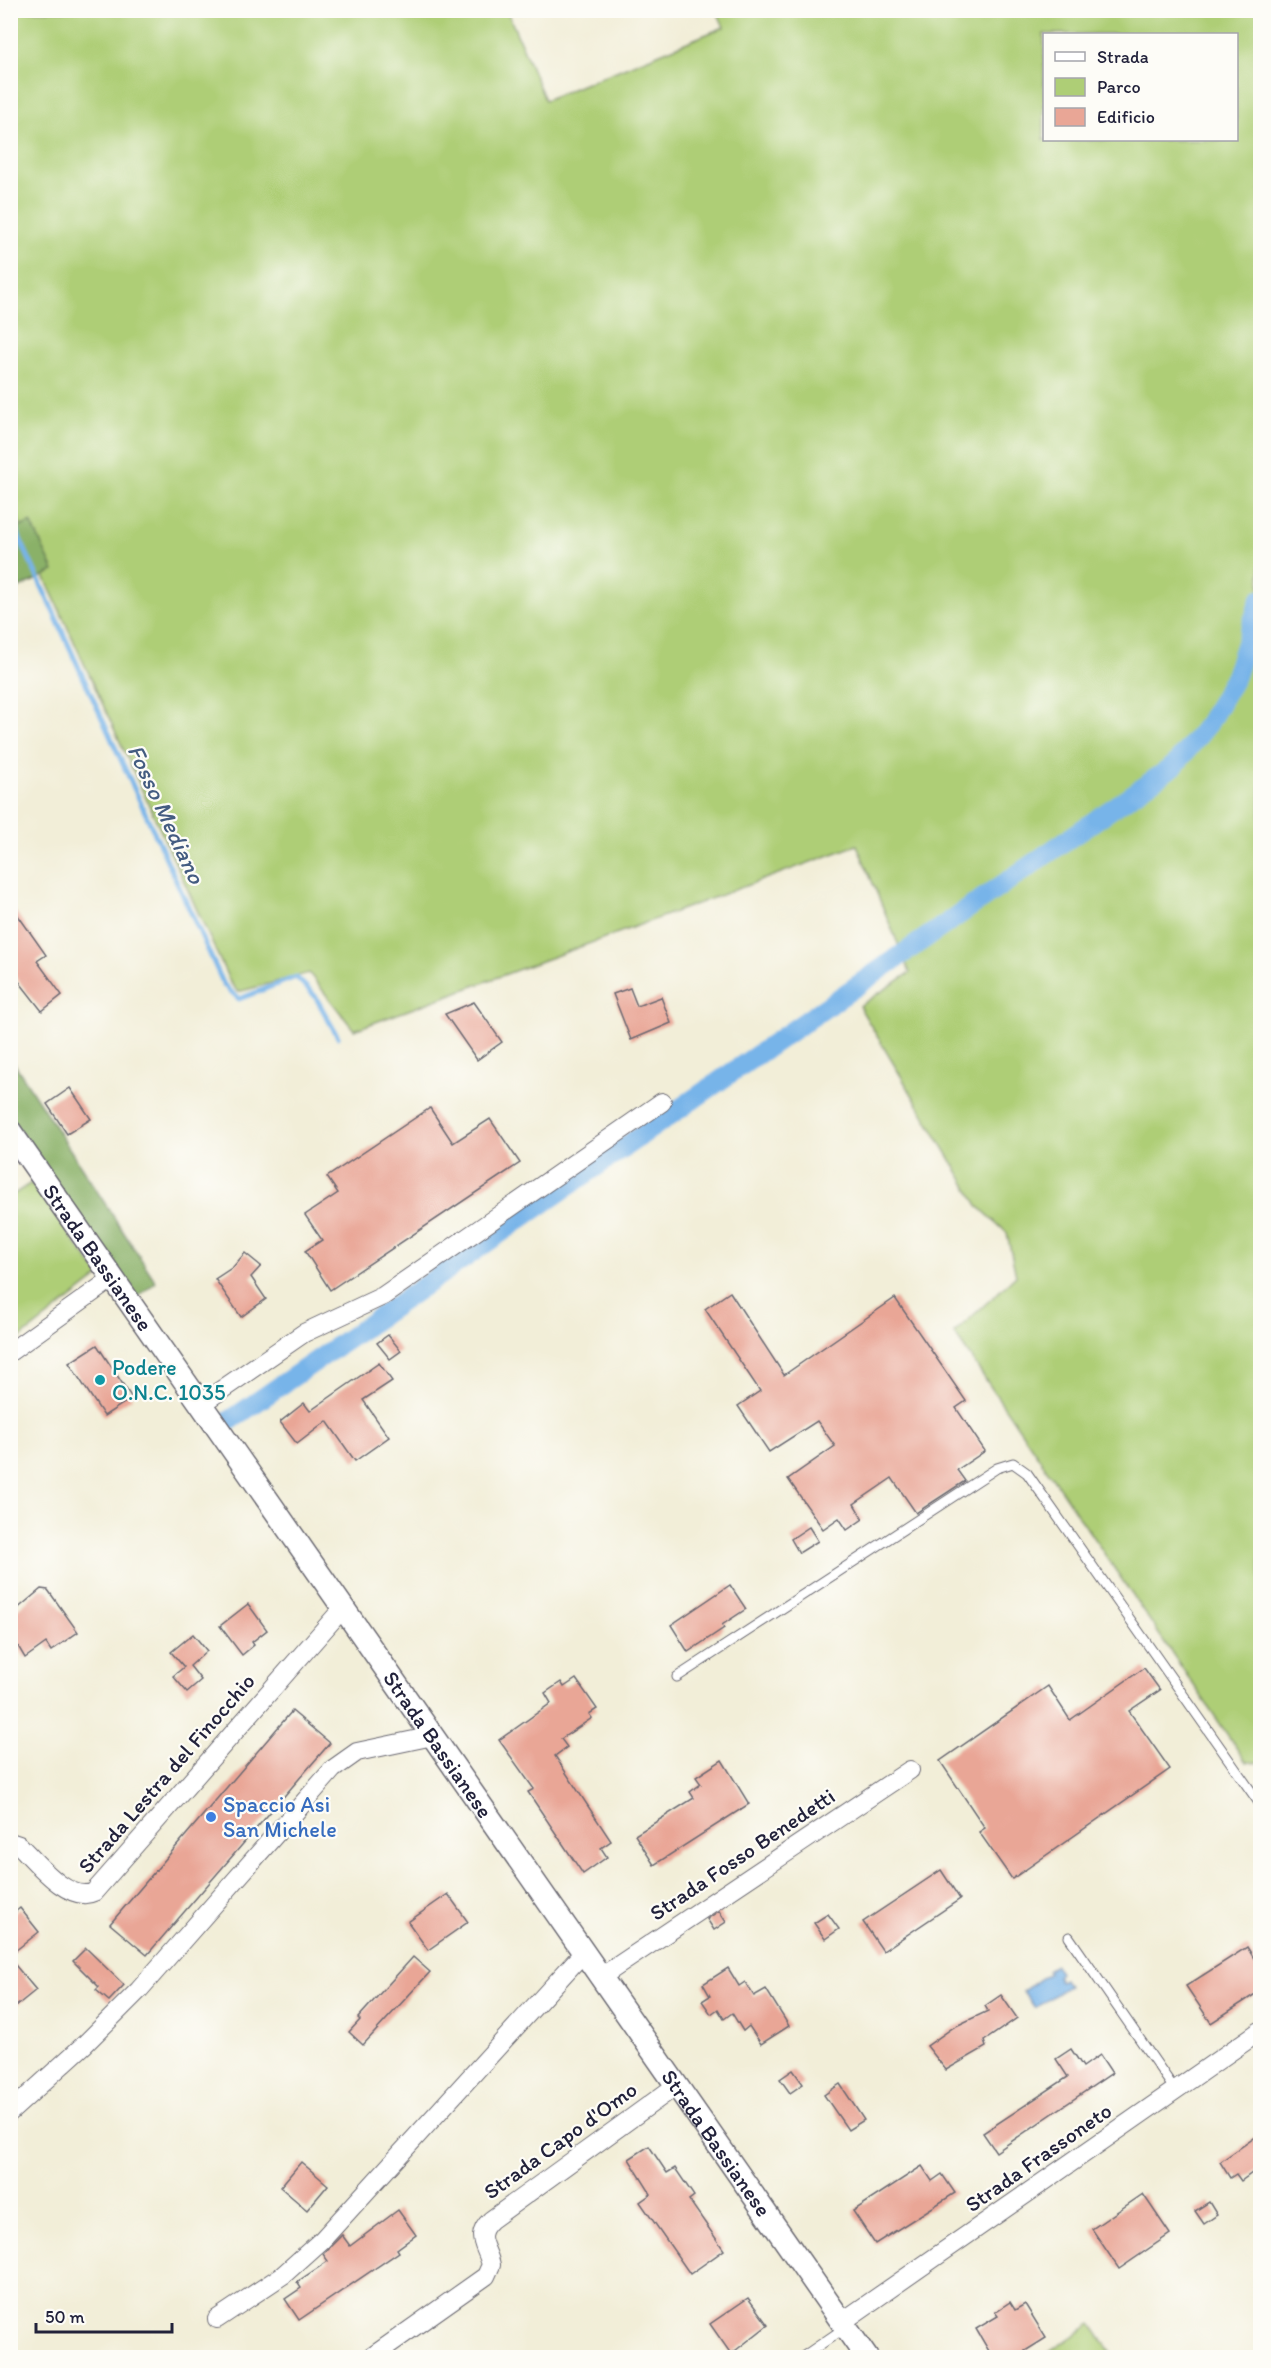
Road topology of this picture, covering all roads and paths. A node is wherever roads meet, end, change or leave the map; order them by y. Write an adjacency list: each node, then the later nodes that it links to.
1 (662, 1102): 5 (street)
2 (10, 1131): 3 (street, Strada Bassianese)
3 (113, 1278): 4 (street); 5 (street, Strada Bassianese)
4 (10, 1352)
5 (201, 1404): 6 (street, Strada Bassianese)
6 (343, 1608): 8 (street, Strada Bassianese); 11 (street, Strada Lestra del Finocchio)
7 (677, 1677): 10 (lane)
8 (433, 1736): 13 (street, Strada Bassianese); 18 (street)
9 (910, 1770): 14 (street, Strada Fosso Benedetti)
10 (1260, 1804)
11 (10, 1842)
12 (1069, 1937): 17 (lane)
13 (584, 1953): 14 (street, Strada Bassianese); 19 (street)
14 (601, 1977): 16 (street, Strada Bassianese)
15 (1260, 2031): 17 (street, Strada Frassoneto)
16 (677, 2085): 20 (street, Strada Bassianese); 21 (street, Strada Capo d'Omo)
17 (1175, 2090): 20 (street, Strada Frassoneto)
18 (10, 2112)
19 (217, 2319)
20 (844, 2325): 22 (lane); 23 (street, Strada Bassianese)
21 (370, 2358)
22 (801, 2358)
23 (867, 2358)

